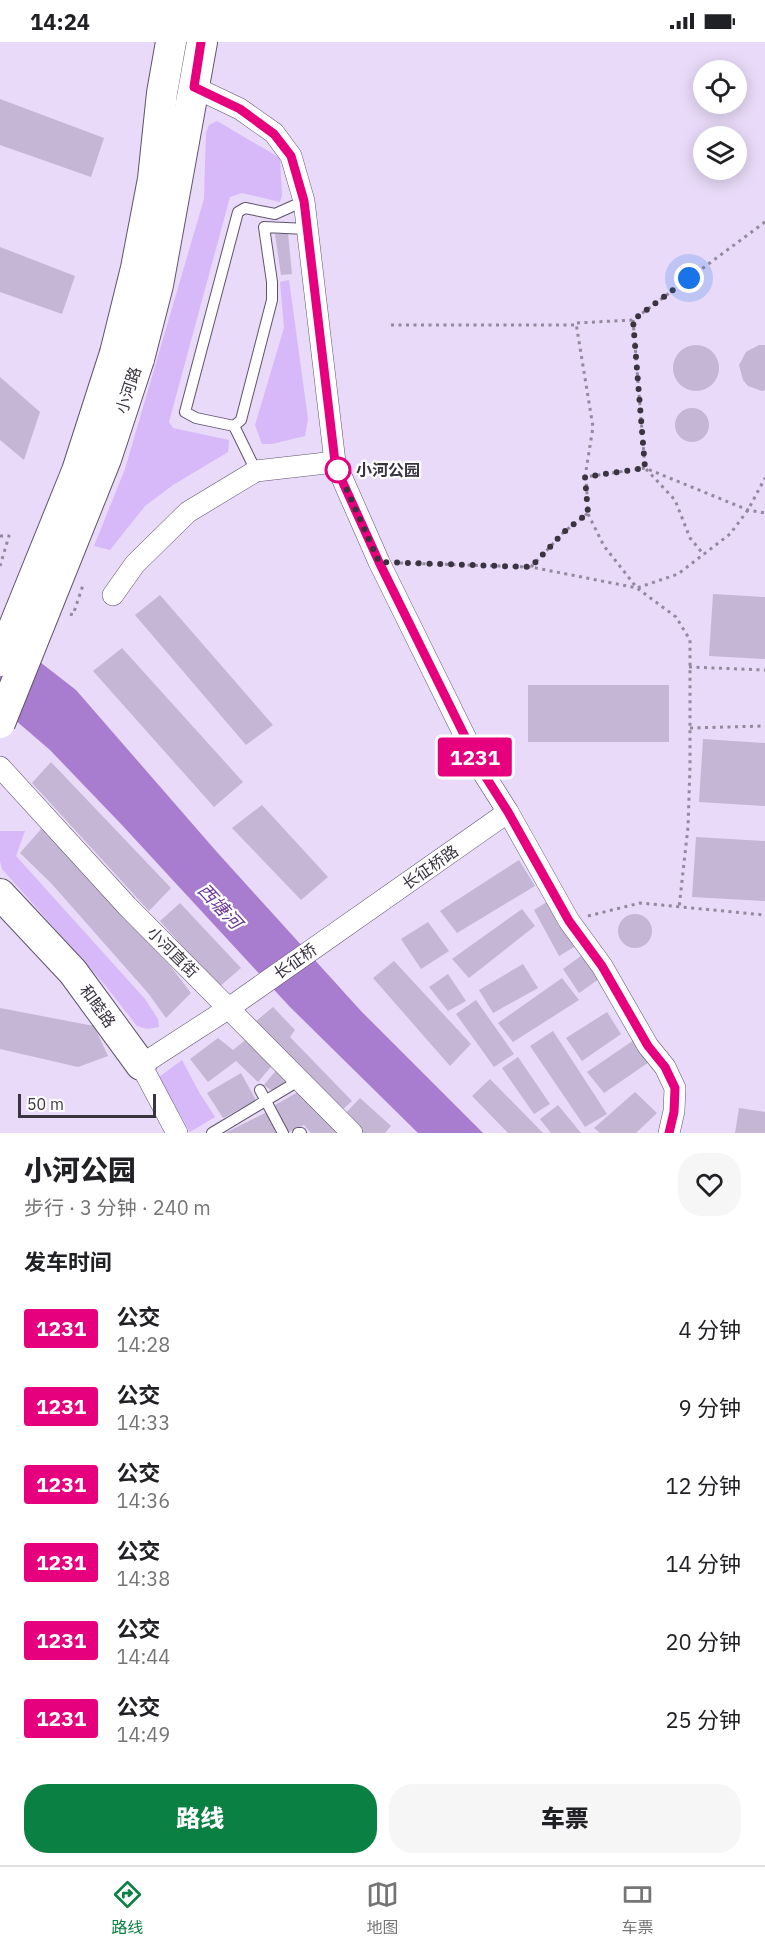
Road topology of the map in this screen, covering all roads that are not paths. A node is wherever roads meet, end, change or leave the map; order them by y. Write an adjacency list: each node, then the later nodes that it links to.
1 (171, 42): 8 (main road, 小河路)
2 (201, 42): 3 (main road, 小河路)
3 (194, 87): 4 (street); 8 (main road, 小河路)
4 (304, 201): 5 (lane); 7 (street)
5 (258, 211): 6 (lane); 9 (lane)
6 (264, 227): 7 (lane); 9 (lane)
7 (307, 229): 10 (street)
8 (127, 356): 13 (main road, 小河路, bridge); 14 (main road, 小河路, bridge)
9 (234, 426): 11 (lane)
10 (335, 462): 11 (street); 16 (street)
11 (256, 471): 12 (street)
12 (113, 595)
13 (0, 662)
14 (0, 723)
15 (0, 767): 19 (street, 小河直街)
16 (508, 812): 18 (street, 长征桥路); 28 (street)
17 (0, 894): 20 (main road, 和睦路)
18 (352, 921): 19 (street, 长征桥)
19 (234, 1005): 20 (street); 21 (street, 小河直街)
20 (141, 1065): 24 (street, 和睦路)
21 (300, 1080): 23 (lane); 27 (street, 小河直街)
22 (260, 1090): 23 (lane)
23 (267, 1102): 25 (lane); 26 (lane)
24 (177, 1133)
25 (212, 1133)
26 (283, 1133)
27 (352, 1133)
28 (669, 1133)

